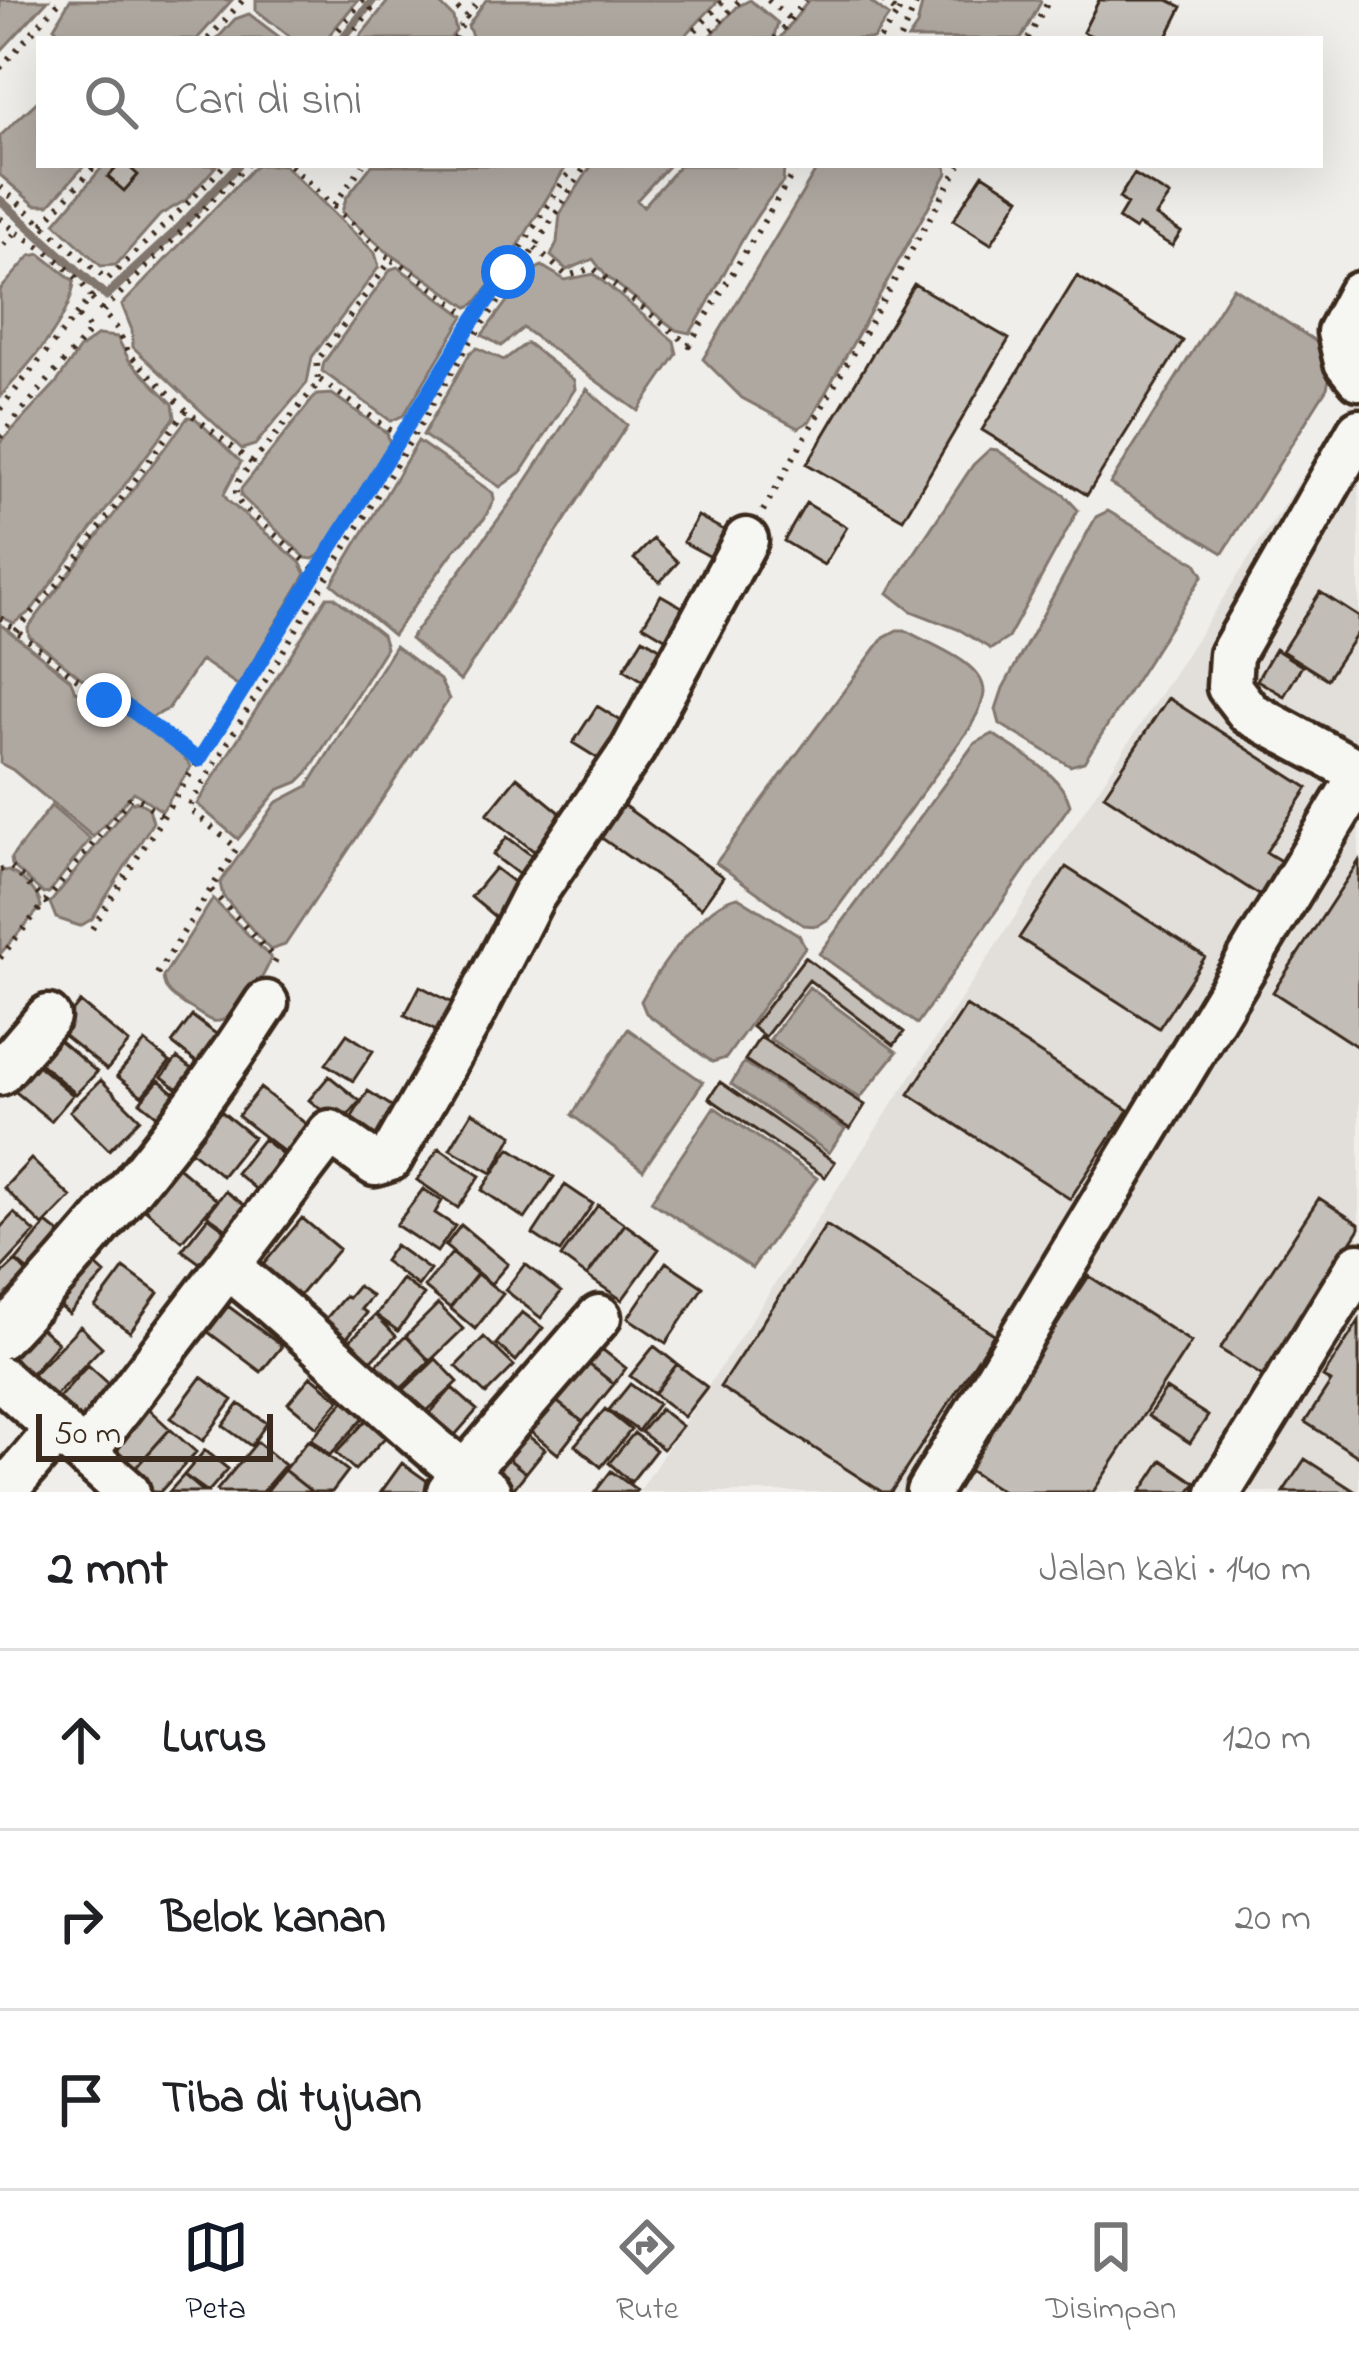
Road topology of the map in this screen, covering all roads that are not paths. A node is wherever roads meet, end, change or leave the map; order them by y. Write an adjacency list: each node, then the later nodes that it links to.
1 (1359, 294): 2 (street)
2 (1359, 378)
3 (1359, 431): 5 (street)
4 (746, 540): 10 (street)
5 (1359, 775): 18 (street)
6 (265, 990): 12 (street)
7 (48, 1017): 8 (street)
8 (0, 1073)
9 (1359, 1264): 19 (street)
10 (229, 1268): 14 (street); 15 (street)
11 (599, 1318): 15 (street)
12 (0, 1337)
13 (0, 1378): 14 (street)
14 (71, 1442): 16 (street); 17 (street)
15 (467, 1486)
16 (4, 1492)
17 (128, 1492)
18 (928, 1492)
19 (1219, 1492)

